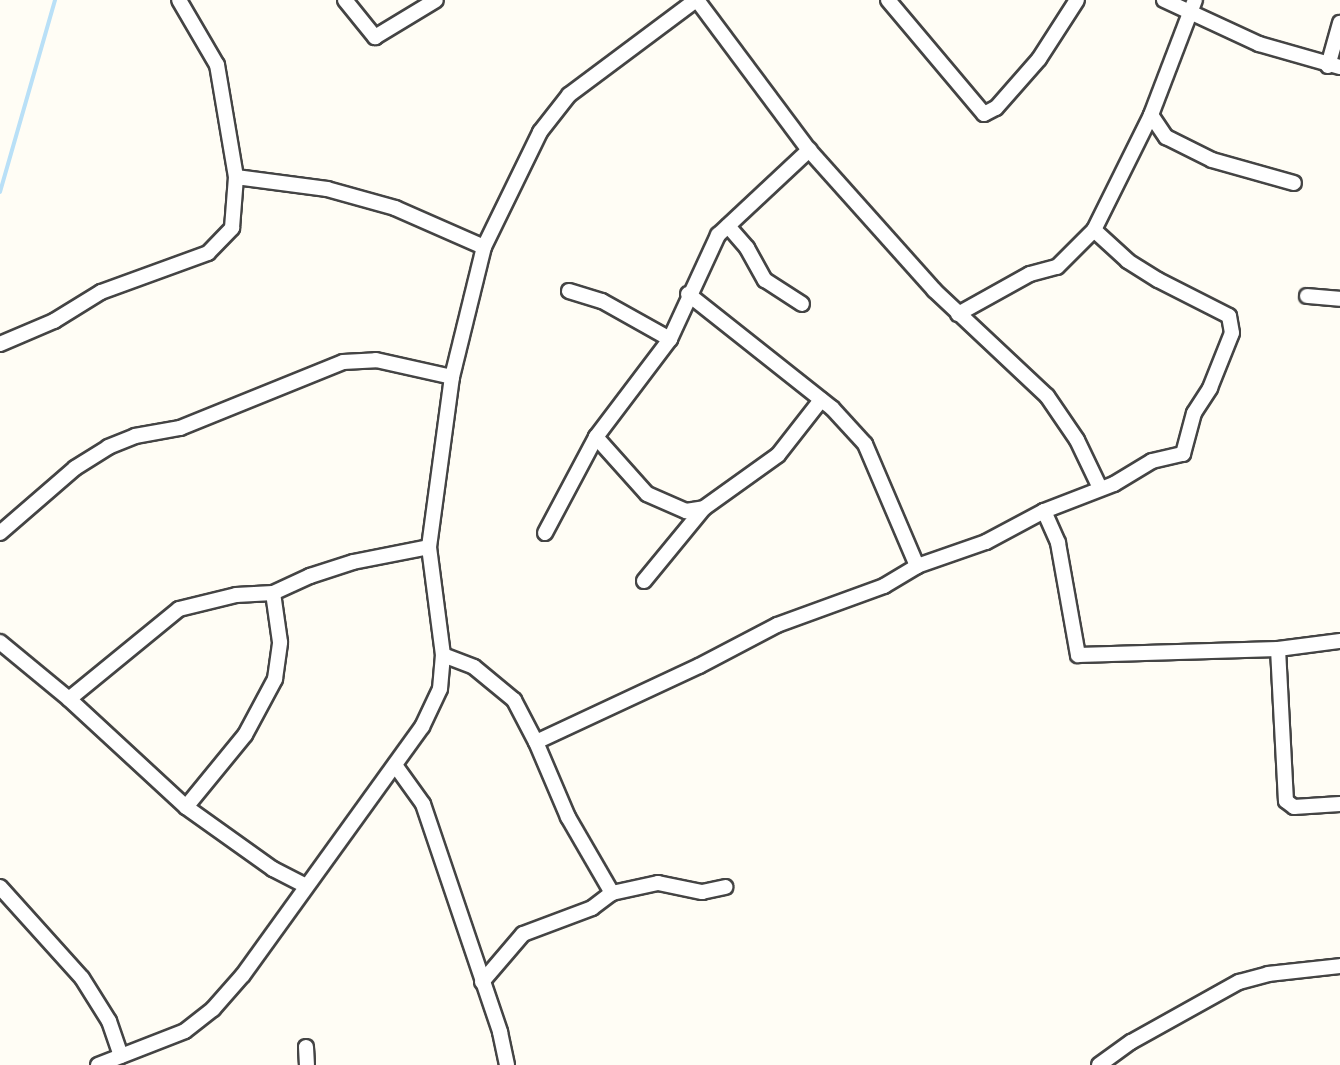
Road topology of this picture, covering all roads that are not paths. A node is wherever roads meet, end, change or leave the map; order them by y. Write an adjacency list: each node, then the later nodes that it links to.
1 (179, 0): 13 (street)
2 (345, 0): 3 (street)
3 (436, 0)
4 (697, 0): 12 (street); 17 (street)
5 (1077, 0): 7 (street)
6 (1164, 0): 8 (street)
7 (892, 2)
8 (1193, 5): 10 (street); 11 (street)
9 (1340, 23): 10 (street)
10 (1334, 67)
11 (1151, 115): 14 (street); 16 (street)
12 (809, 150): 15 (street); 23 (street)
13 (236, 177): 17 (street); 25 (street)
14 (1294, 183)
15 (728, 226): 19 (street); 22 (street)
16 (1094, 230): 23 (street); 29 (street)
17 (484, 247): 26 (street)
18 (569, 291): 24 (street)
19 (688, 294): 24 (street); 27 (street)
20 (1307, 296): 21 (street)
21 (1340, 299)
22 (802, 304)
23 (958, 315): 29 (street)
24 (670, 339): 28 (street)
25 (0, 344)
26 (452, 377): 32 (street); 34 (street)
27 (821, 400): 30 (street); 35 (street)
28 (596, 437): 30 (street); 33 (street)
29 (1100, 488): 31 (street)
30 (704, 508): 36 (street)
31 (1044, 511): 35 (street); 40 (street)
32 (0, 533)
33 (545, 533)
34 (429, 546): 37 (street); 41 (street)
35 (916, 566): 43 (street)
36 (644, 581)
37 (273, 593): 42 (street); 46 (street)
38 (1340, 641): 40 (street)
39 (0, 642): 42 (street)
40 (1278, 649): 45 (street)
41 (443, 655): 43 (street); 44 (street)
42 (69, 699): 46 (street)
43 (536, 741): 50 (street)
44 (395, 765): 47 (street); 52 (street)
45 (1340, 804)
46 (186, 807): 47 (street)
47 (304, 885): 54 (street)
48 (0, 887): 54 (street)
49 (725, 887): 50 (street)
50 (612, 893): 52 (street)
51 (1340, 966): 58 (street)
52 (482, 982): 57 (street)
53 (306, 1047): 56 (street)
54 (121, 1056): 55 (street)
55 (98, 1065)
56 (307, 1065)
57 (507, 1065)
58 (1099, 1065)

